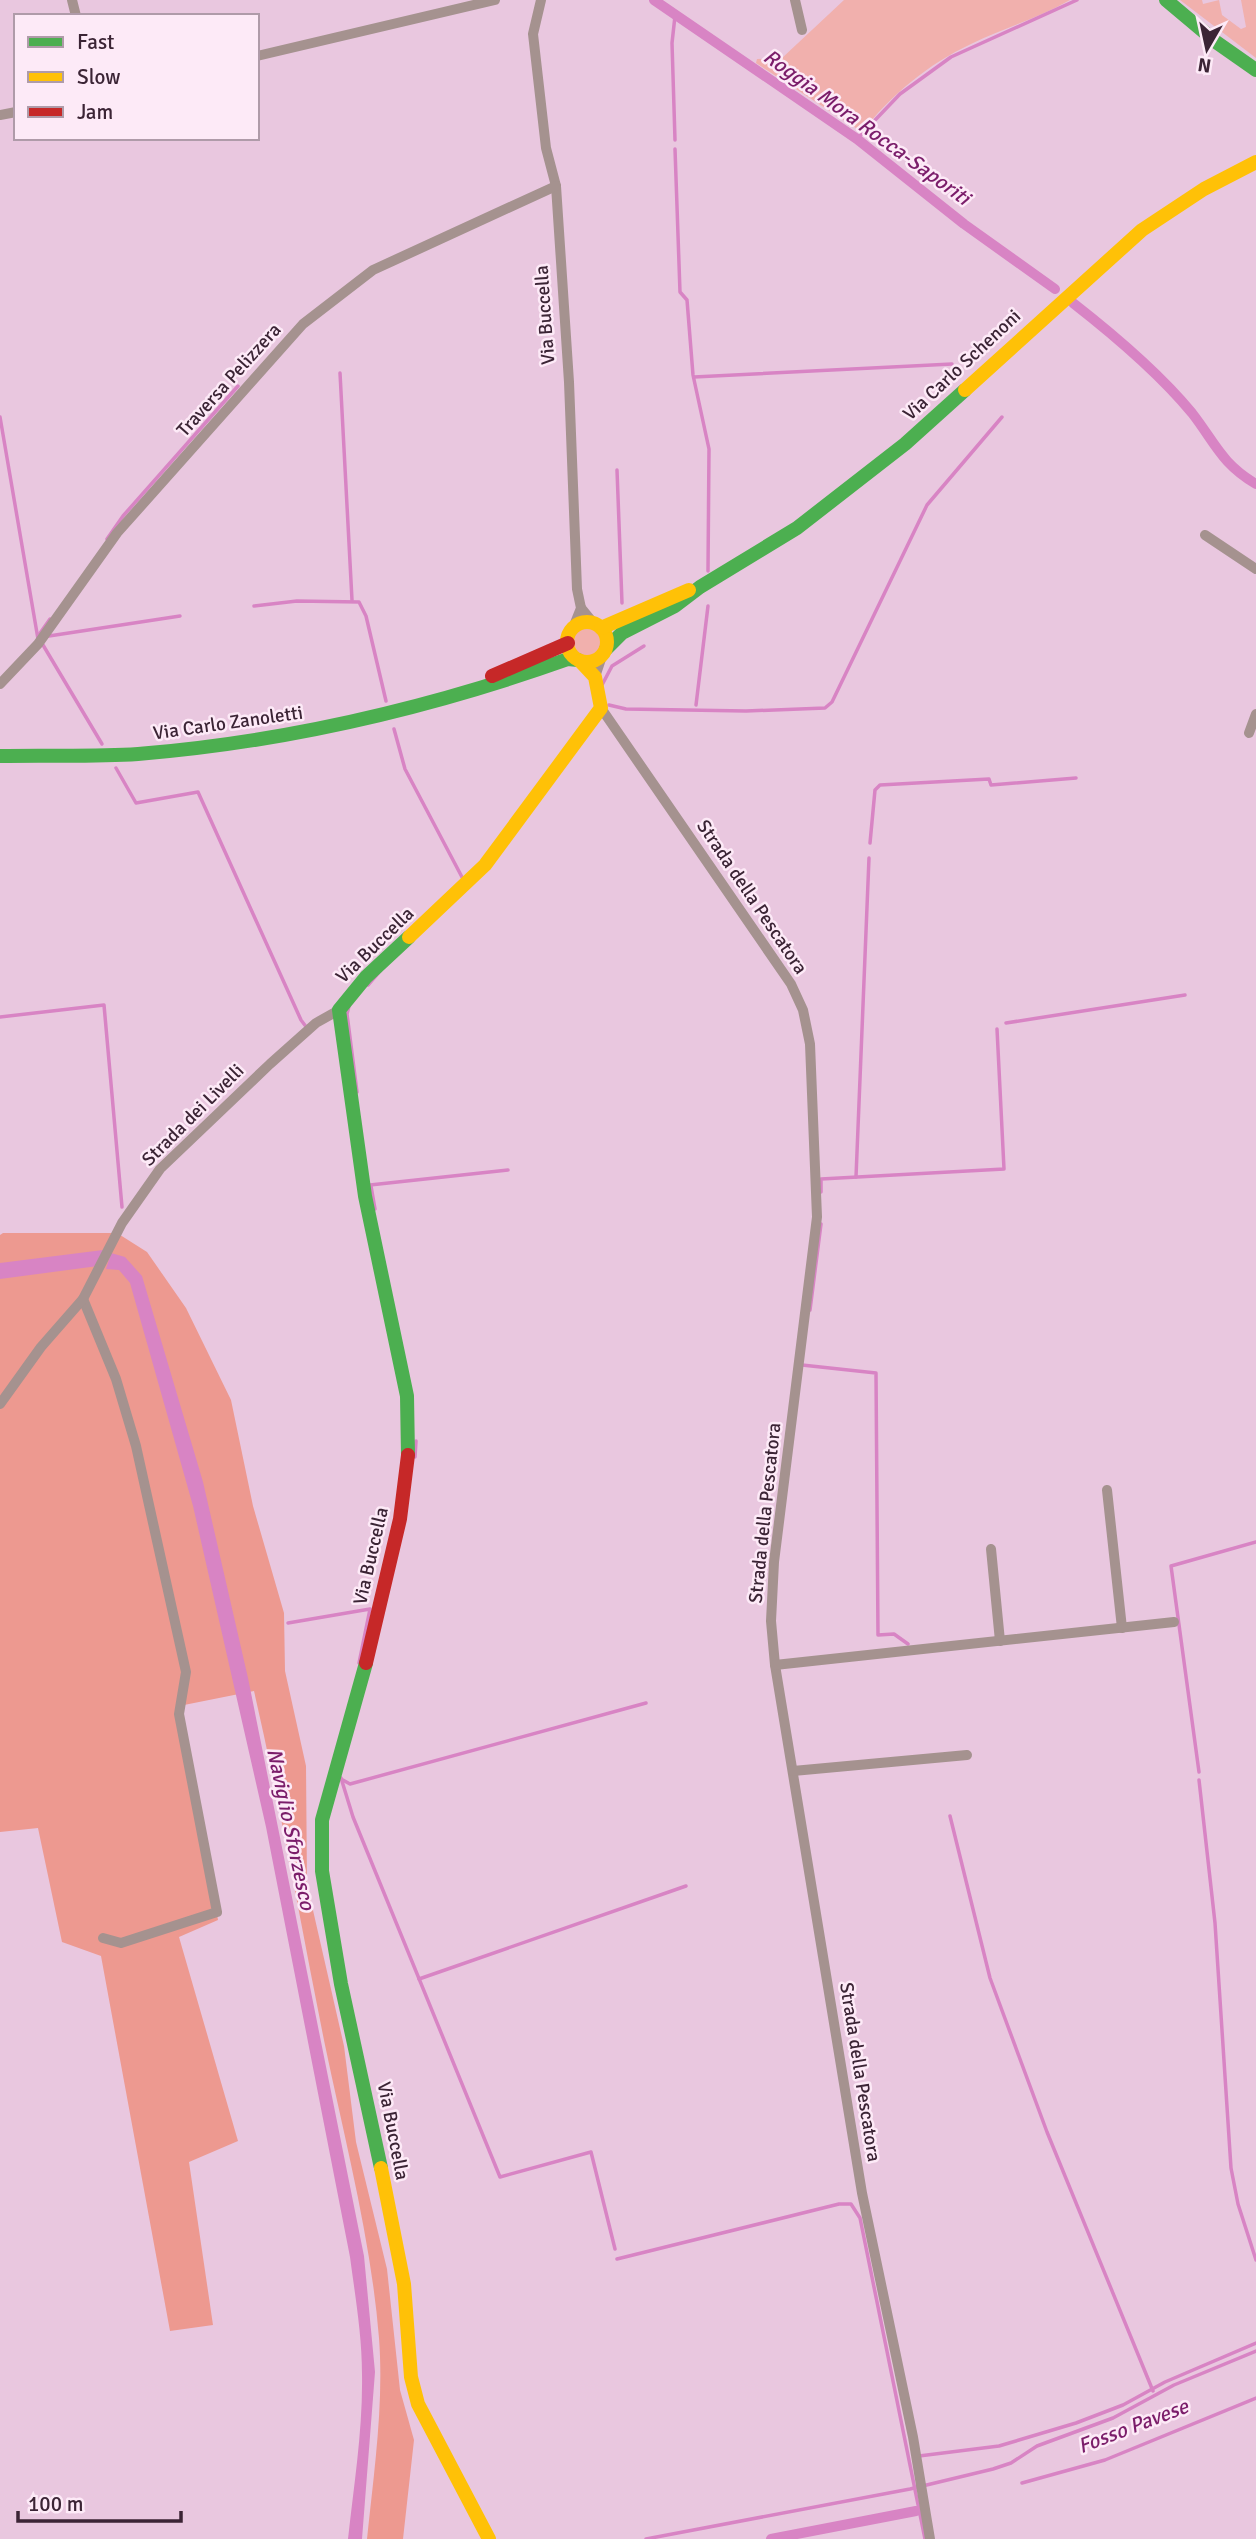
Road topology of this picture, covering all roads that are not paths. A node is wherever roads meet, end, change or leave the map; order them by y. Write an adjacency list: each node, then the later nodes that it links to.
1 (495, 0): 6 (street)
2 (541, 0): 9 (street, Via Buccella)
3 (795, 0): 5 (street)
4 (1166, 0): 7 (street)
5 (802, 30)
6 (259, 56)
7 (1255, 68)
8 (1253, 166): 12 (street, Via Carlo Schenoni)
9 (556, 186): 13 (street, Via Buccella); 19 (street, Traversa Pelizzera)
10 (1205, 535): 11 (street)
11 (1256, 569)
12 (700, 587): 14 (street, Via Carlo Schenoni); 16 (street, Via Carlo Schenoni)
13 (581, 608): 14 (street); 15 (street, Via Buccella)
14 (598, 626): 15 (street); 16 (street)
15 (570, 636): 17 (street); 20 (street, Via Carlo Zanoletti)
16 (604, 652): 17 (street); 18 (street)
17 (579, 660): 18 (street); 20 (street, Via Carlo Zanoletti)
18 (595, 677): 21 (street)
19 (0, 684)
20 (455, 693): 24 (street, Via Carlo Zanoletti)
21 (601, 708): 25 (street, Via Buccella); 33 (street, Strada della Pescatora)
22 (1256, 714): 23 (street)
23 (1249, 733)
24 (0, 756)
25 (339, 1010): 26 (street, Strada dei Livelli); 37 (street, Via Buccella)
26 (83, 1299): 27 (street, Strada dei Livelli); 36 (street)
27 (0, 1404)
28 (1107, 1490): 31 (street)
29 (991, 1549): 32 (street)
30 (1174, 1622): 31 (street)
31 (1122, 1628): 32 (street)
32 (1000, 1641): 33 (street)
33 (775, 1665): 35 (street, Strada della Pescatora)
34 (967, 1755): 35 (street)
35 (793, 1771): 38 (street, Strada della Pescatora)
36 (103, 1938)
37 (489, 2539)
38 (930, 2539)

